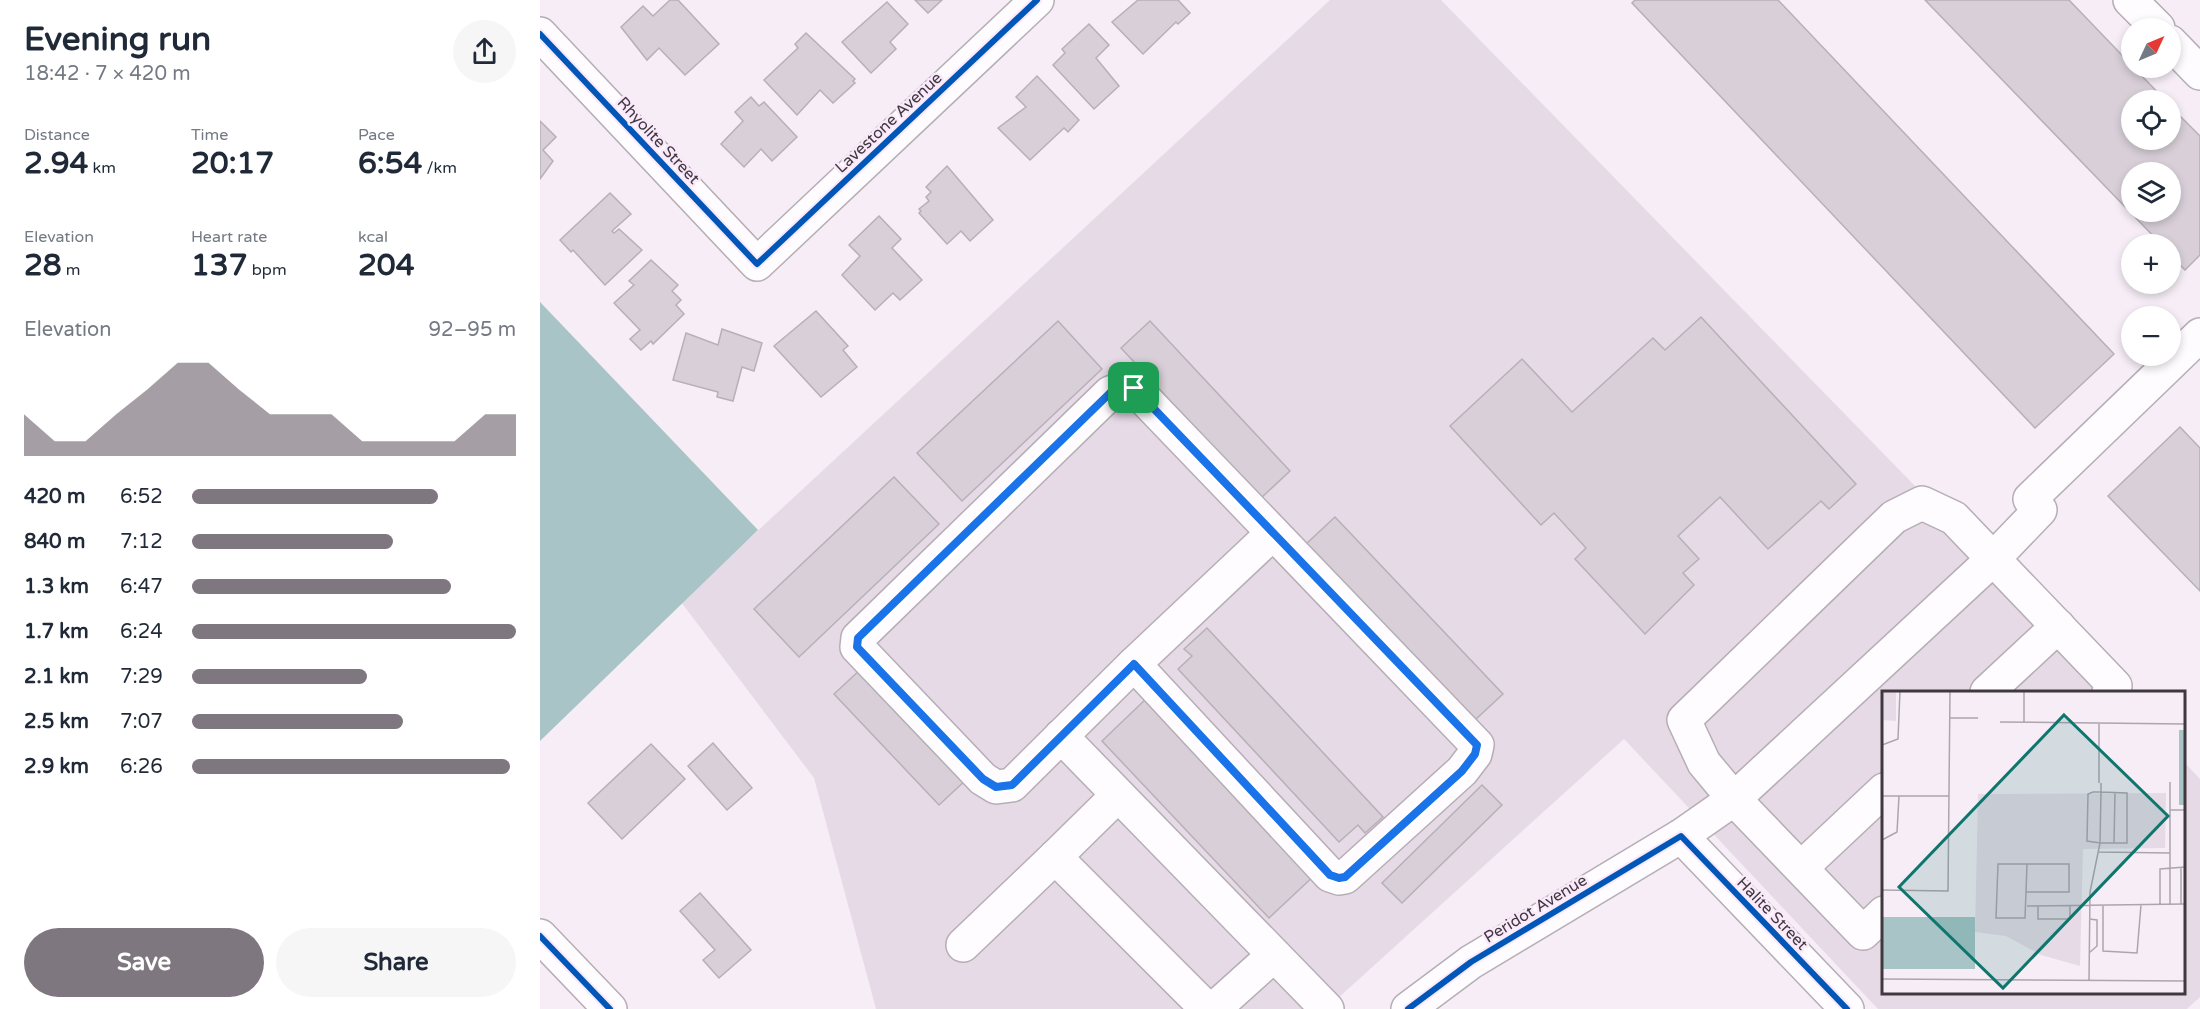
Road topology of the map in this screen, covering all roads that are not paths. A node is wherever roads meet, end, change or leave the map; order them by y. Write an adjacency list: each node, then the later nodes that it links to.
1 (1037, 0): 7 (street, Lavestone Avenue)
2 (2130, 0): 3 (street)
3 (2148, 18)
4 (540, 34): 7 (street, Rhyolite Street)
5 (2181, 53): 6 (street)
6 (2200, 73)
7 (757, 264)
8 (2200, 335): 10 (street, Peridot Avenue)
9 (1273, 533): 12 (street); 12 (street); 15 (street)
10 (1993, 559): 11 (street); 18 (street, Peridot Avenue); 18 (street)
11 (2058, 626): 13 (street); 14 (street)
12 (1134, 664): 15 (street)
13 (1989, 691)
14 (2111, 691)
15 (1061, 736): 17 (street)
16 (1882, 792): 21 (street)
17 (1118, 795): 20 (street); 25 (street)
18 (1734, 799): 19 (street, Peridot Avenue); 21 (street)
19 (1681, 836): 30 (street, Peridot Avenue); 31 (street, Halite Street)
20 (1056, 856): 24 (street); 27 (street)
21 (1801, 868): 22 (street)
22 (1882, 915)
23 (540, 936): 26 (street)
24 (963, 945)
25 (1274, 955): 28 (street); 29 (street)
26 (599, 1005)
27 (1207, 1009)
28 (1215, 1009)
29 (1327, 1009)
30 (1408, 1009)
31 (1847, 1009)

